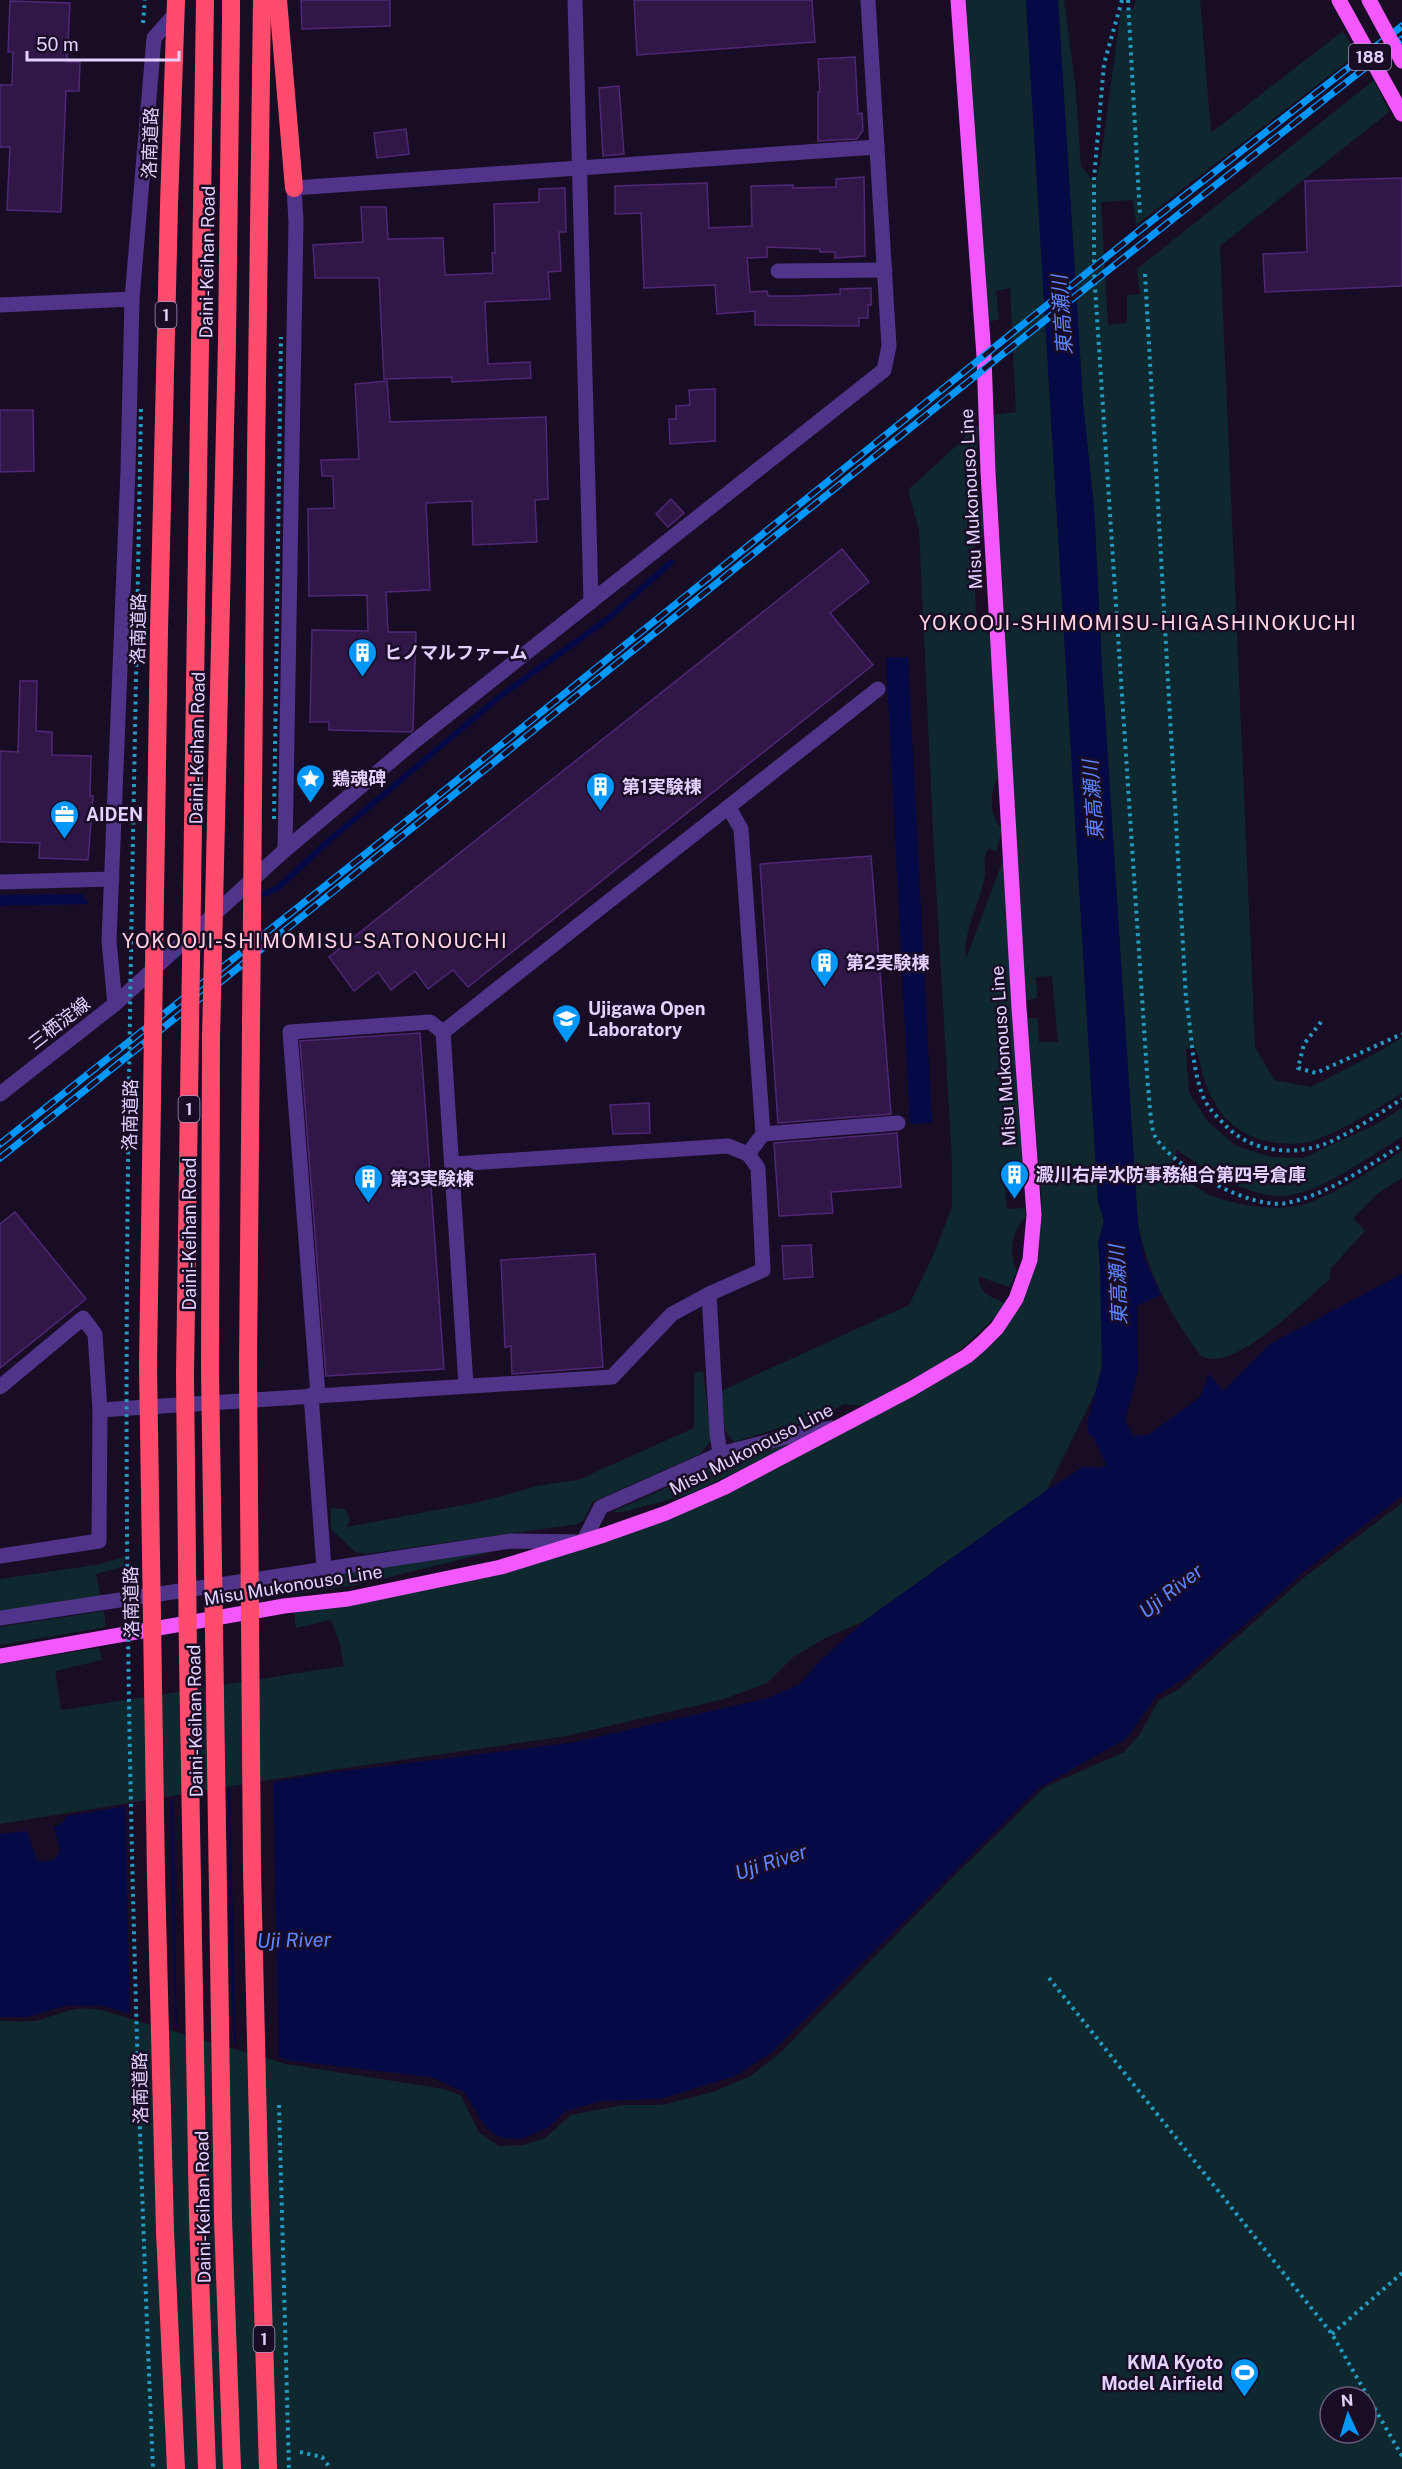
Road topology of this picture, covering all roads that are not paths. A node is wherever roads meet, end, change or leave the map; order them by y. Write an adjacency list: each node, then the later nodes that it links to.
1 (205, 0): 46 (highway, Daini-Keihan Road / 1, bridge)
2 (231, 0): 47 (highway, Daini-Keihan Road / 1, bridge)
3 (262, 0): 48 (highway, 1, bridge)
4 (278, 0): 15 (highway)
5 (575, 0): 14 (street)
6 (868, 0): 13 (street, 三栖淀線)
7 (958, 0): 38 (main road, Misu Mukonouso Line)
8 (1339, 0): 12 (main road, 188, bridge)
9 (1369, 0): 11 (main road, 188, bridge)
10 (176, 6): 18 (street); 45 (highway, 洛南道路 / 1, bridge)
11 (1402, 61)
12 (1402, 114)
13 (877, 147): 14 (street); 16 (street, 三栖淀線)
14 (580, 168): 15 (street); 20 (street)
15 (294, 188): 23 (street)
16 (885, 270): 17 (street); 20 (street, 三栖淀線)
17 (778, 271)
18 (132, 299): 19 (street); 24 (street)
19 (0, 305)
20 (591, 602): 23 (street, 三栖淀線)
21 (878, 689): 22 (street)
22 (729, 808): 27 (street); 30 (street)
23 (285, 850): 26 (street, 三栖淀線)
24 (112, 879): 25 (street); 26 (street)
25 (0, 882)
26 (115, 1004): 28 (street, 三栖淀線)
27 (443, 1032): 32 (street); 36 (street)
28 (0, 1094)
29 (898, 1123): 30 (street)
30 (763, 1134): 31 (street)
31 (748, 1154): 32 (street); 33 (street)
32 (453, 1164): 34 (street)
33 (709, 1294): 34 (street); 39 (street)
34 (466, 1385): 36 (street)
35 (0, 1387): 37 (street)
36 (314, 1395): 37 (street); 42 (street)
37 (100, 1410): 41 (street)
38 (839, 1427): 39 (street); 40 (main road, Misu Mukonouso Line)
39 (720, 1454): 40 (street)
40 (584, 1542): 42 (street); 44 (main road, Misu Mukonouso Line)
41 (0, 1556)
42 (324, 1568): 43 (street)
43 (0, 1618)
44 (0, 1656)
45 (176, 2469)
46 (207, 2469)
47 (232, 2469)
48 (268, 2469)

